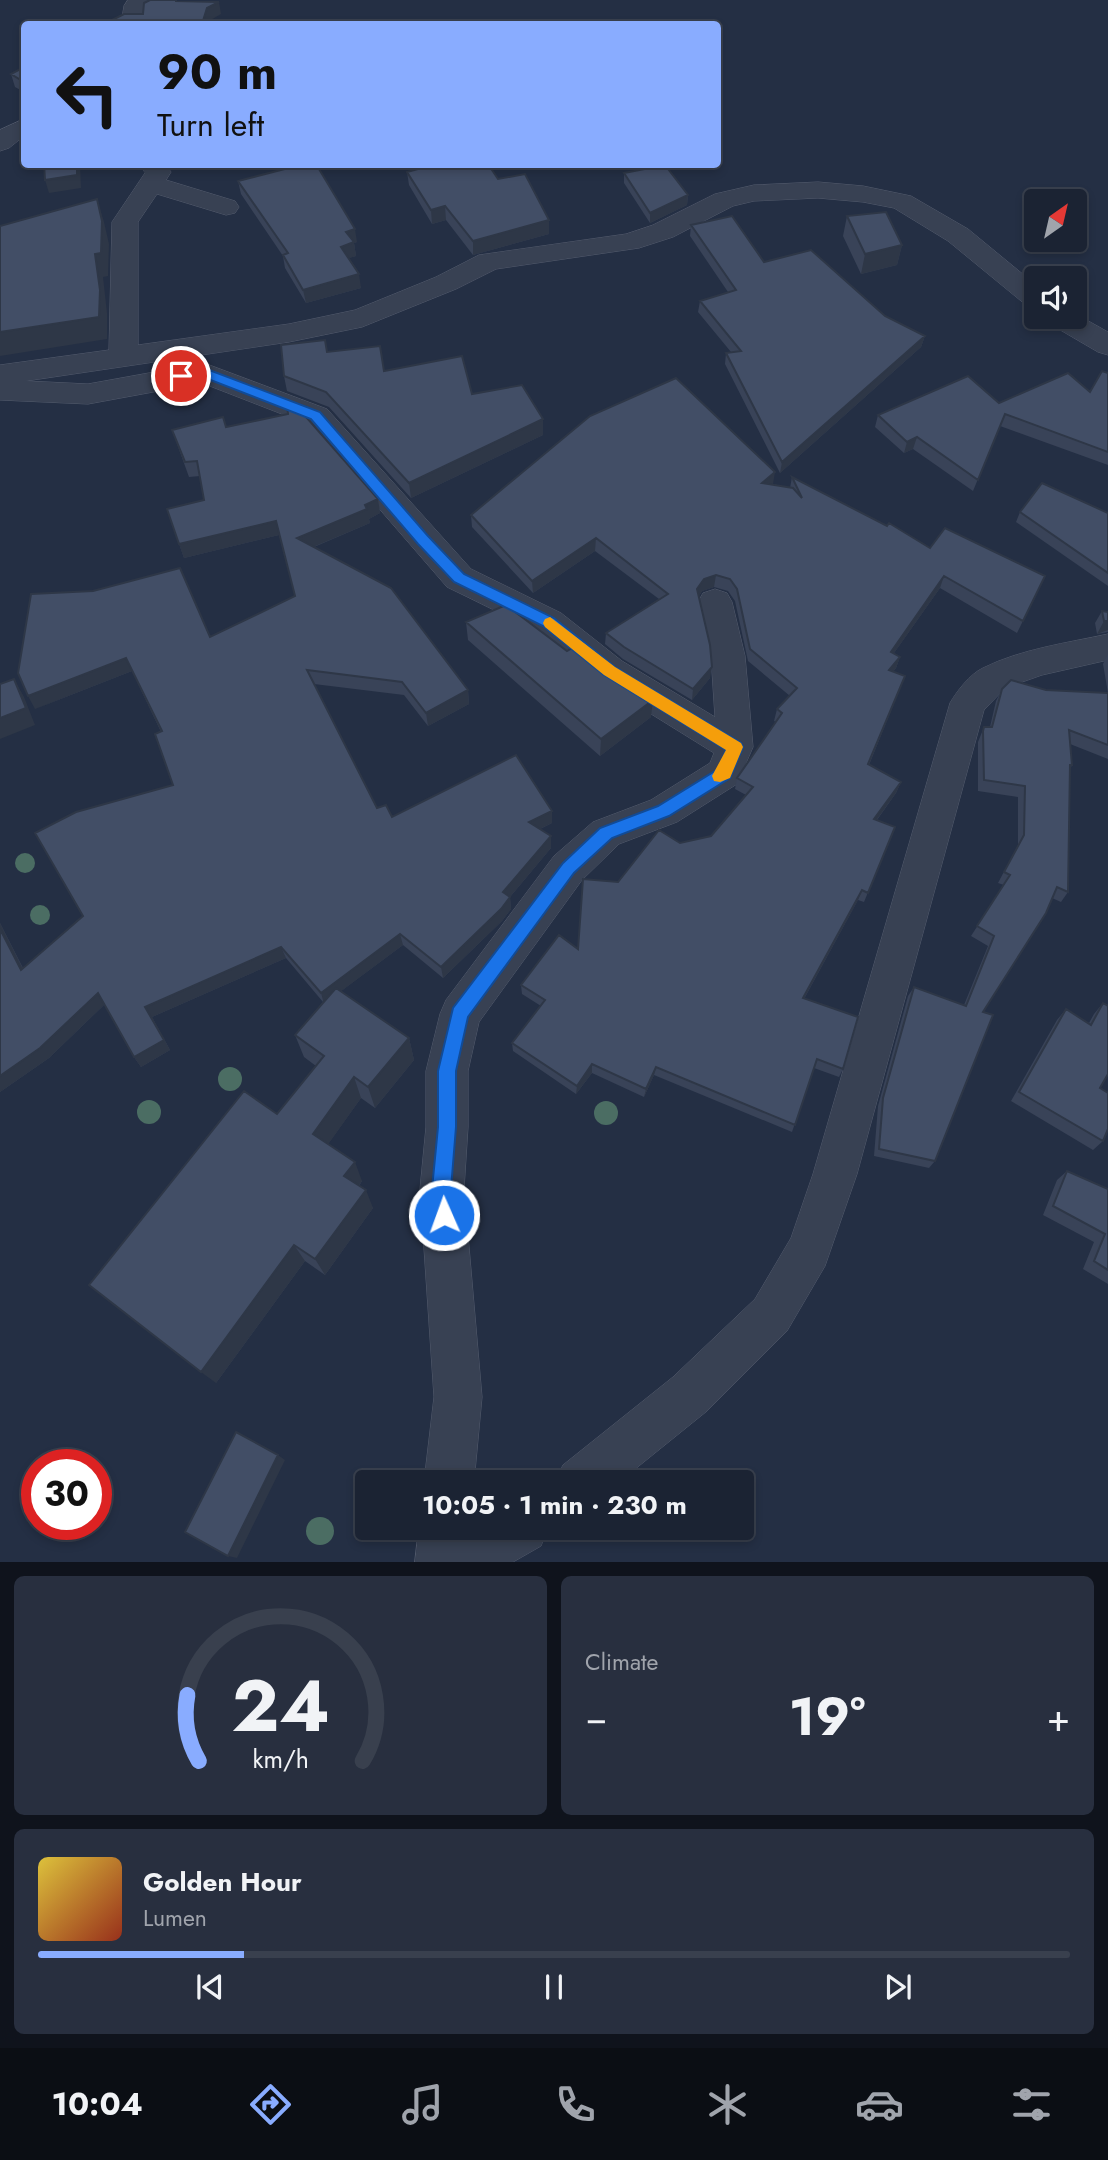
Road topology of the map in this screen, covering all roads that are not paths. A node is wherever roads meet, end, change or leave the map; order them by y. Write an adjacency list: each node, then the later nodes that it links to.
1 (139, 0): 2 (street)
2 (133, 21)
3 (21, 128): 4 (street)
4 (0, 143)
5 (151, 174): 6 (street); 10 (street)
6 (226, 207)
7 (1024, 289): 10 (street)
8 (1081, 329): 9 (street)
9 (1108, 345)
10 (123, 357): 11 (street)
11 (0, 374)
12 (0, 390): 15 (street)
13 (715, 602): 15 (street)
14 (1108, 647): 17 (street)
15 (735, 747): 16 (street)
16 (450, 1470)
17 (595, 1470)
18 (443, 1540): 20 (street)
19 (502, 1540): 21 (street)
20 (440, 1562)
21 (463, 1562)

